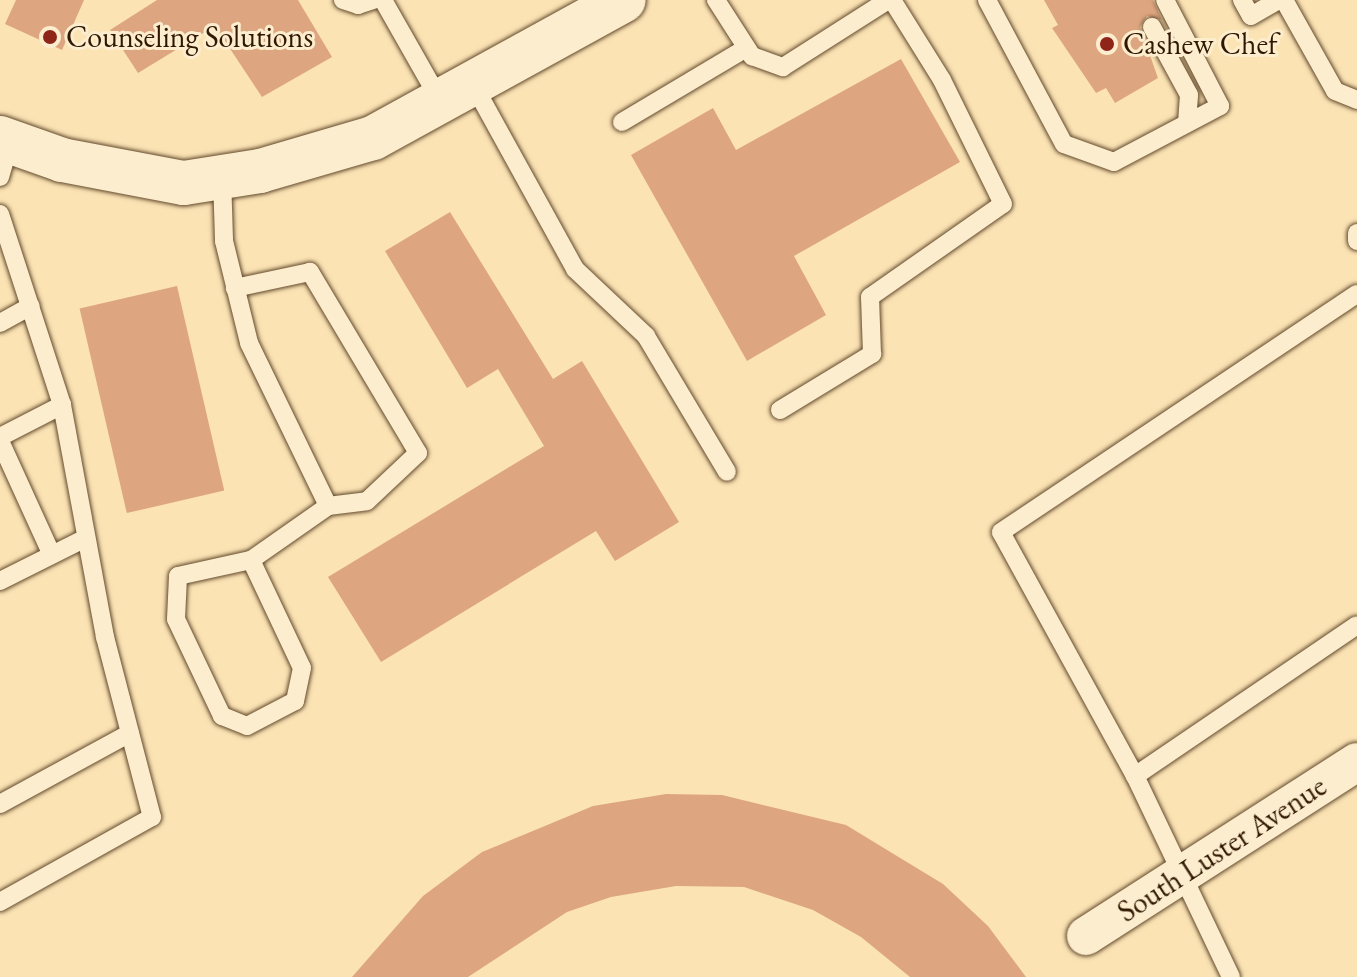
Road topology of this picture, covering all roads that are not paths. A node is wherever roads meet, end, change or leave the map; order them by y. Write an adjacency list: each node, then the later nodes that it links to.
1 (343, 0): 2 (lane)
2 (373, 0)
3 (383, 0): 13 (lane)
4 (624, 0): 13 (street)
5 (716, 0): 12 (lane)
6 (890, 0): 12 (lane); 28 (lane)
7 (987, 0): 16 (lane)
8 (1165, 0): 16 (lane)
9 (1242, 0): 10 (lane)
10 (1282, 0): 14 (lane)
11 (1152, 27): 16 (lane)
12 (746, 48): 15 (lane)
13 (457, 93): 18 (street); 30 (lane)
14 (1357, 100)
15 (622, 122)
16 (1187, 123)
17 (3, 152): 18 (street)
18 (222, 176): 23 (lane)
19 (0, 214): 20 (lane)
20 (0, 225): 25 (lane)
21 (1357, 233): 22 (lane)
22 (1357, 241)
23 (235, 288): 31 (lane); 31 (lane)
24 (1357, 294): 39 (lane)
25 (31, 306): 26 (lane); 27 (lane)
26 (0, 323)
27 (62, 405): 29 (lane); 32 (lane)
28 (780, 410)
29 (0, 439): 33 (lane)
30 (727, 472)
31 (328, 506): 34 (lane)
32 (86, 538): 33 (lane); 37 (lane)
33 (51, 553): 35 (lane)
34 (251, 560): 34 (lane)
35 (0, 581)
36 (1357, 625): 39 (lane)
37 (130, 733): 40 (lane); 42 (lane)
38 (1357, 762): 41 (street, South Luster Avenue)
39 (1135, 776): 41 (lane)
40 (0, 804)
41 (1185, 873): 43 (street, South Luster Avenue); 44 (lane)
42 (0, 902)
43 (1086, 936)
44 (1231, 977)

